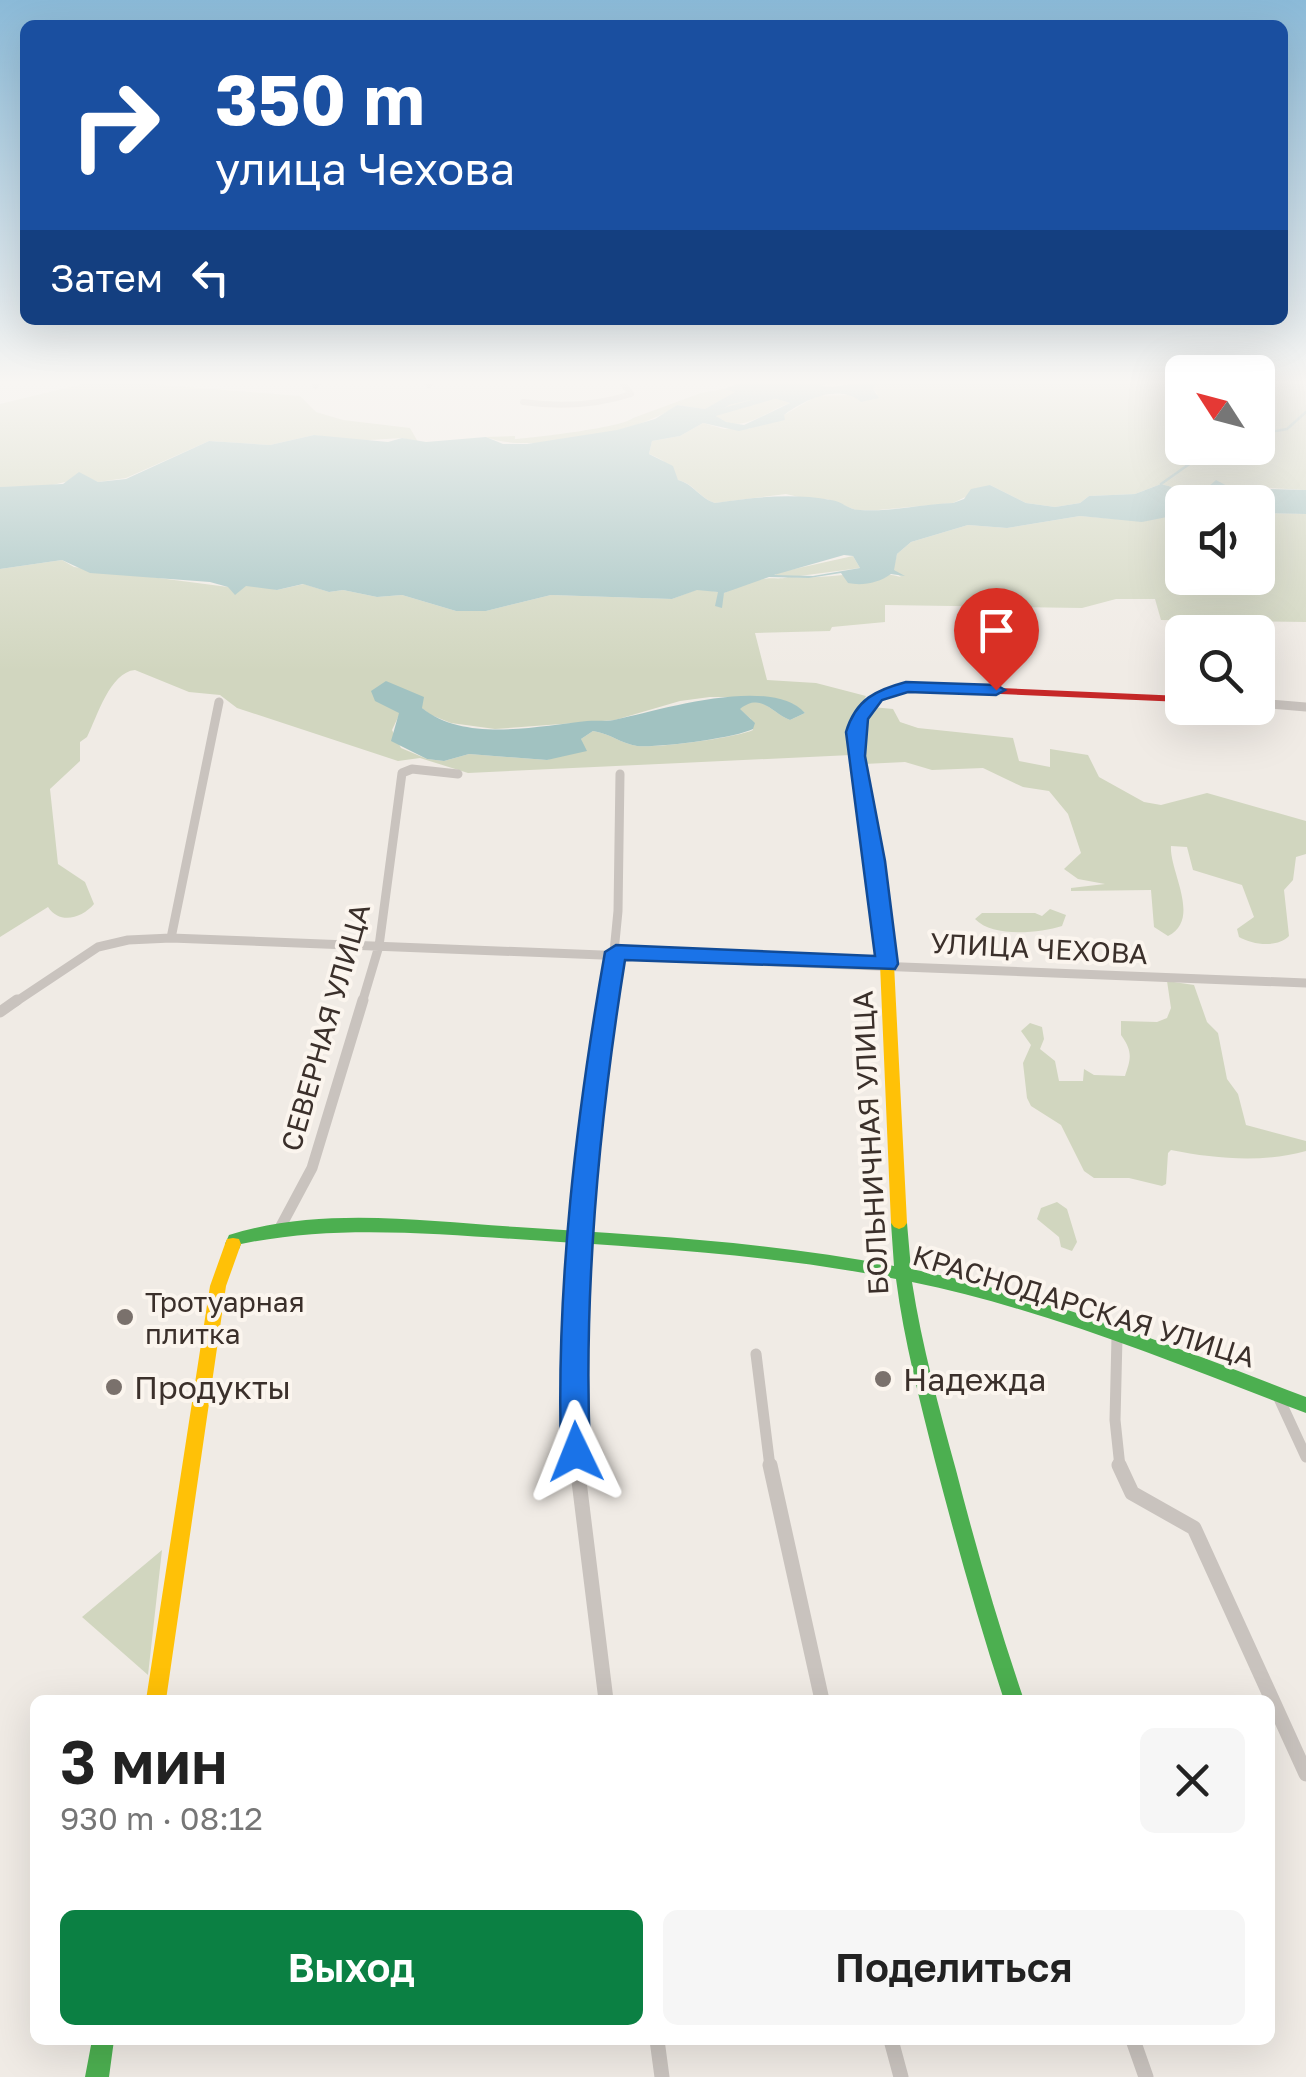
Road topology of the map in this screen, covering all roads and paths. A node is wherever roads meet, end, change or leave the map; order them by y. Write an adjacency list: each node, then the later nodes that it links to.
1 (1165, 699): 10 (street, БОЛЬНИЧНАЯ УЛИЦА)
2 (219, 702): 7 (street)
3 (1275, 704): 4 (street)
4 (1306, 707)
5 (458, 774): 8 (street, СЕВЕРНАЯ УЛИЦА)
6 (620, 774): 9 (street)
7 (171, 938): 8 (street, УЛИЦА ЧЕХОВА); 12 (street, УЛИЦА ЧЕХОВА)
8 (379, 946): 9 (street, УЛИЦА ЧЕХОВА); 13 (street, СЕВЕРНАЯ УЛИЦА)
9 (616, 952): 10 (street, УЛИЦА ЧЕХОВА); 14 (street)
10 (887, 964): 11 (street, УЛИЦА ЧЕХОВА); 15 (street, БОЛЬНИЧНАЯ УЛИЦА)
11 (1306, 983)
12 (0, 1012)
13 (281, 1226): 14 (street, КРАСНОДАРСКАЯ УЛИЦА); 21 (street, КРАСНОДАРСКАЯ УЛИЦА)
14 (580, 1237): 15 (street, КРАСНОДАРСКАЯ УЛИЦА); 22 (street)
15 (901, 1273): 16 (street, КРАСНОДАРСКАЯ УЛИЦА); 24 (street, БОЛЬНИЧНАЯ УЛИЦА)
16 (1117, 1338): 18 (street, КРАСНОДАРСКАЯ УЛИЦА); 25 (street)
17 (756, 1354): 23 (street)
18 (1277, 1394): 19 (street, КРАСНОДАРСКАЯ УЛИЦА); 20 (street)
19 (1306, 1404)
20 (1306, 1456)
21 (157, 1695)
22 (605, 1695)
23 (821, 1695)
24 (1012, 1695)
25 (1271, 1695)
26 (1275, 1705): 27 (street)
27 (1306, 1774)
28 (102, 2045): 32 (street)
29 (657, 2045): 33 (street)
30 (892, 2045): 34 (street)
31 (1135, 2045): 35 (street)
32 (97, 2077)
33 (662, 2077)
34 (901, 2077)
35 (1146, 2077)

